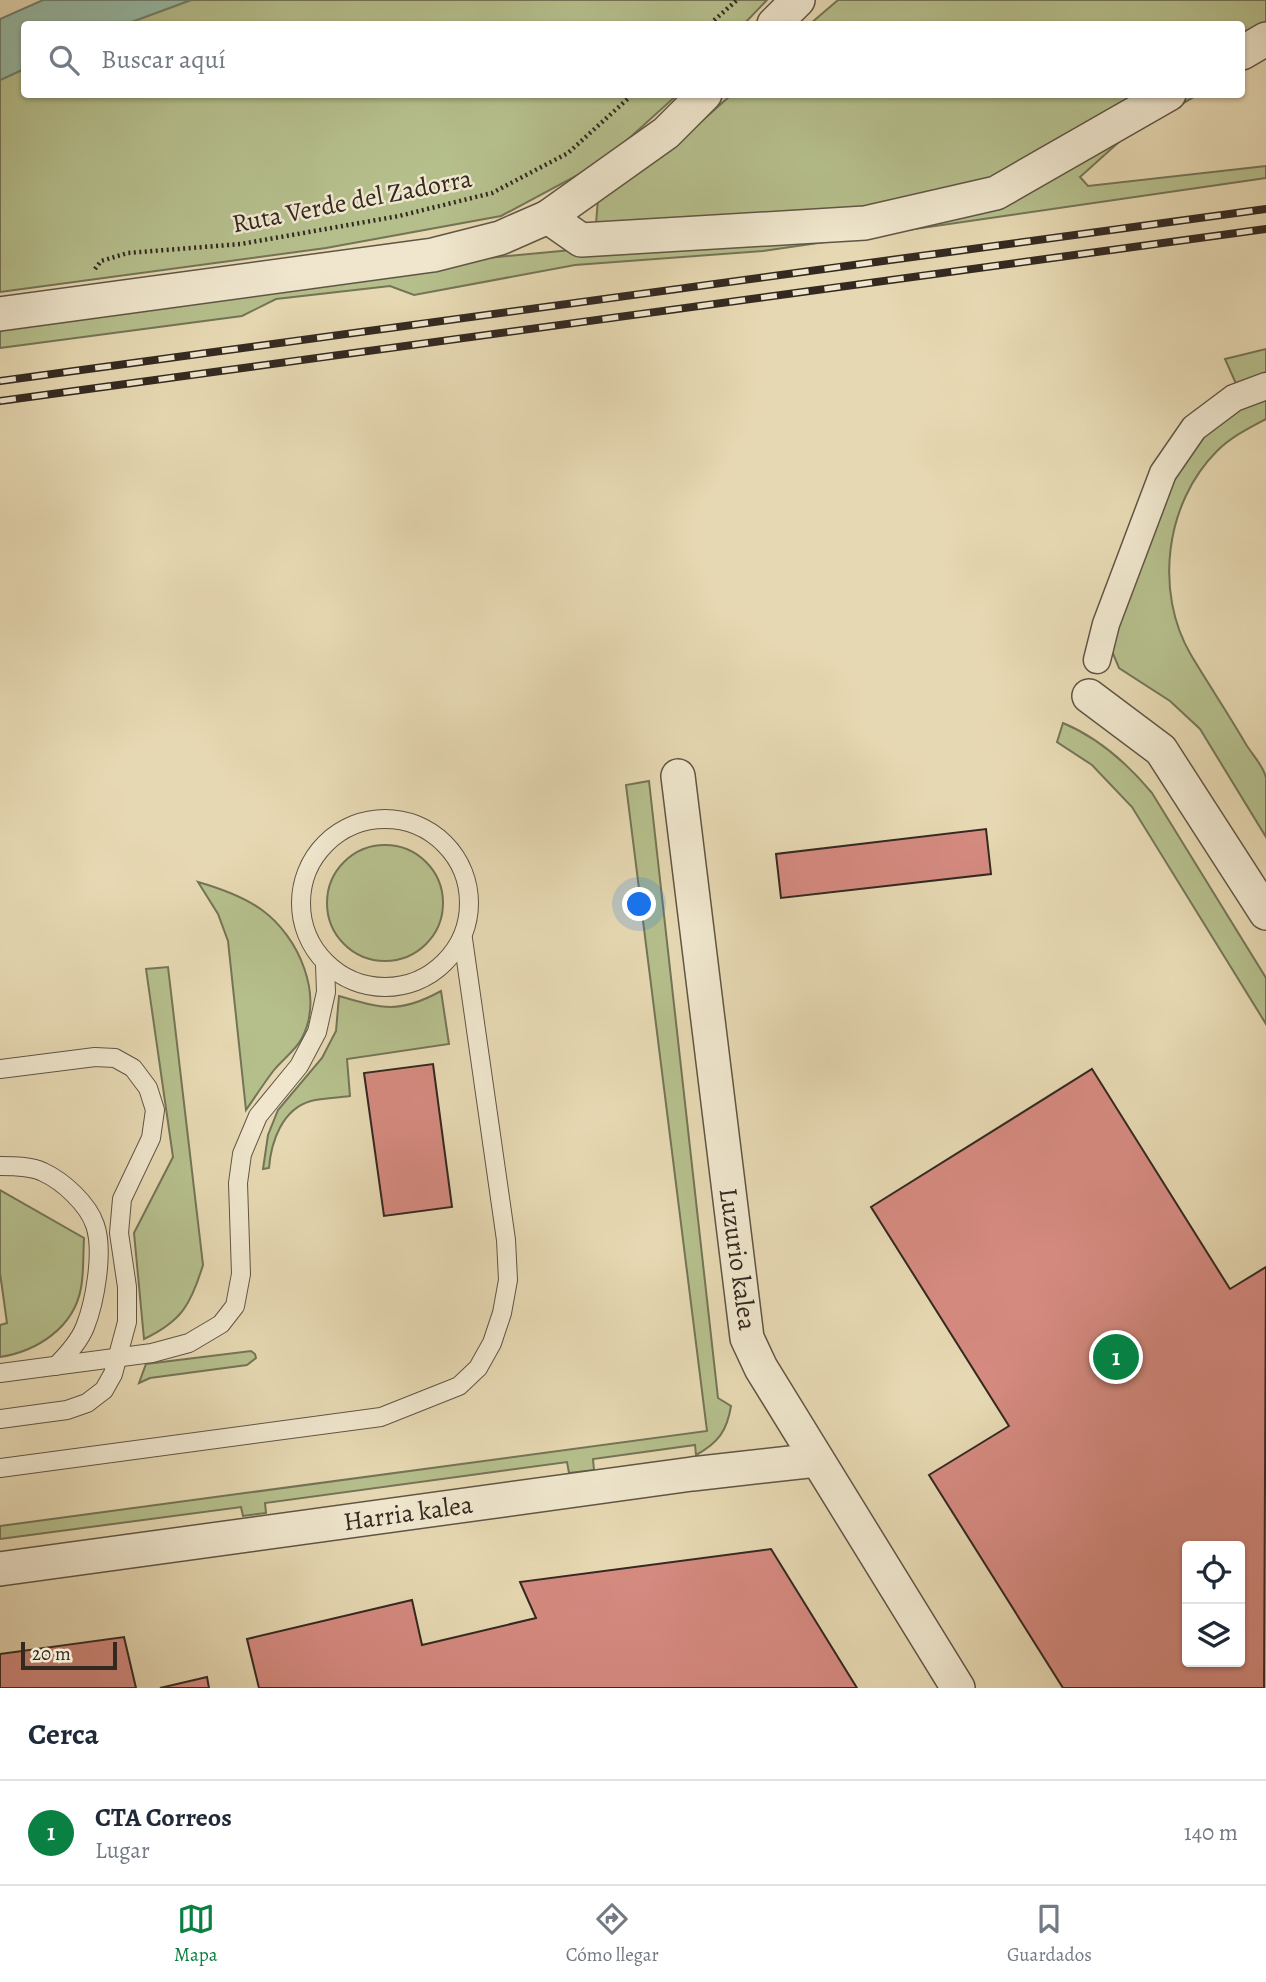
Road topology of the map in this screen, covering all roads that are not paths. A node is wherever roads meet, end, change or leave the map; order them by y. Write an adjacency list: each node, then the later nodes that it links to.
1 (798, 0): 2 (street)
2 (777, 21)
3 (1266, 39): 4 (street)
4 (1245, 51)
5 (701, 98): 7 (street)
6 (1162, 98): 7 (street)
7 (548, 217): 8 (street)
8 (0, 314)
9 (1266, 386): 10 (street)
10 (1097, 660)
11 (1089, 696): 13 (street)
12 (678, 776): 22 (street, Luzurio kalea)
13 (1266, 912)
14 (463, 939): 15 (lane); 15 (lane); 23 (lane)
15 (325, 964): 18 (lane)
16 (0, 1069): 18 (lane)
17 (0, 1166): 19 (lane)
18 (119, 1357): 19 (lane); 21 (lane)
19 (56, 1366): 20 (lane)
20 (0, 1373)
21 (0, 1419)
22 (817, 1460): 24 (street, Harria kalea); 25 (street, Luzurio kalea)
23 (0, 1468)
24 (0, 1569)
25 (958, 1688)

